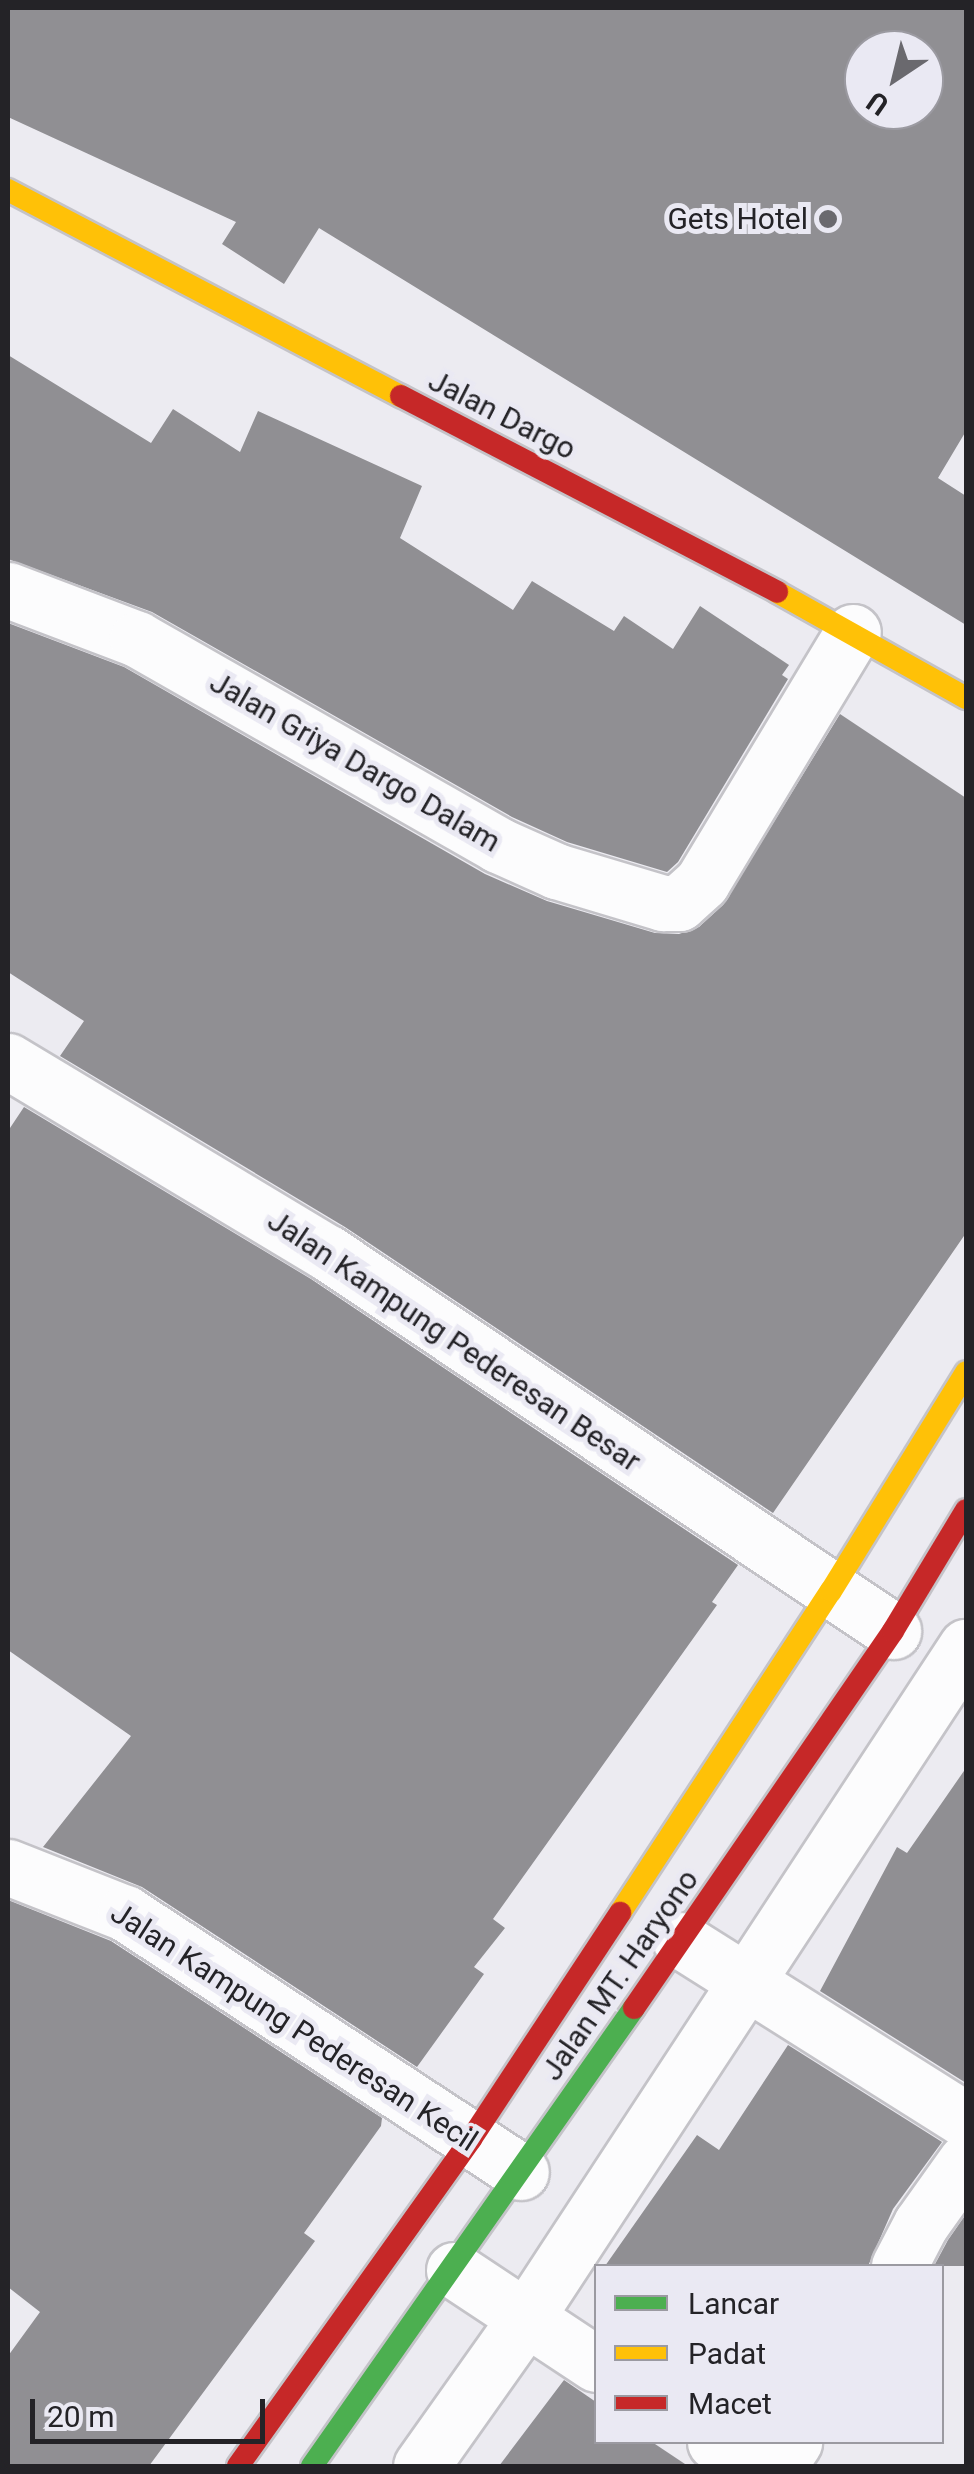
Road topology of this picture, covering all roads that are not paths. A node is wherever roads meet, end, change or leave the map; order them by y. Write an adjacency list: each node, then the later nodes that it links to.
1 (8, 190): 3 (street, Jalan Dargo)
2 (8, 590): 3 (street, Jalan Griya Dargo Dalam)
3 (854, 632): 4 (street, Jalan Dargo)
4 (966, 698)
5 (8, 1060): 8 (street, Jalan Kampung Pederesan Besar)
6 (966, 1372): 8 (street)
7 (966, 1510): 9 (street, Jalan MT. Haryono)
8 (832, 1591): 9 (street, Jalan Kampung Pederesan Besar); 15 (street)
9 (894, 1631): 12 (street, Jalan MT. Haryono)
10 (966, 1646): 13 (street)
11 (8, 1867): 15 (street, Jalan Kampung Pederesan Kecil)
12 (680, 1940): 13 (street); 17 (street, Jalan MT. Haryono)
13 (747, 1982): 14 (street); 20 (street)
14 (966, 2120)
15 (471, 2139): 17 (street, Jalan Kampung Pederesan Kecil); 24 (street)
16 (966, 2161): 18 (street)
17 (521, 2172): 19 (street, Jalan MT. Haryono)
18 (899, 2264)
19 (454, 2270): 20 (street); 25 (street, Jalan MT. Haryono)
20 (525, 2319): 21 (street); 26 (street)
21 (594, 2363)
22 (717, 2444): 27 (street)
23 (793, 2444): 28 (street)
24 (238, 2466)
25 (312, 2466)
26 (421, 2466)
27 (752, 2466)
28 (778, 2466)

